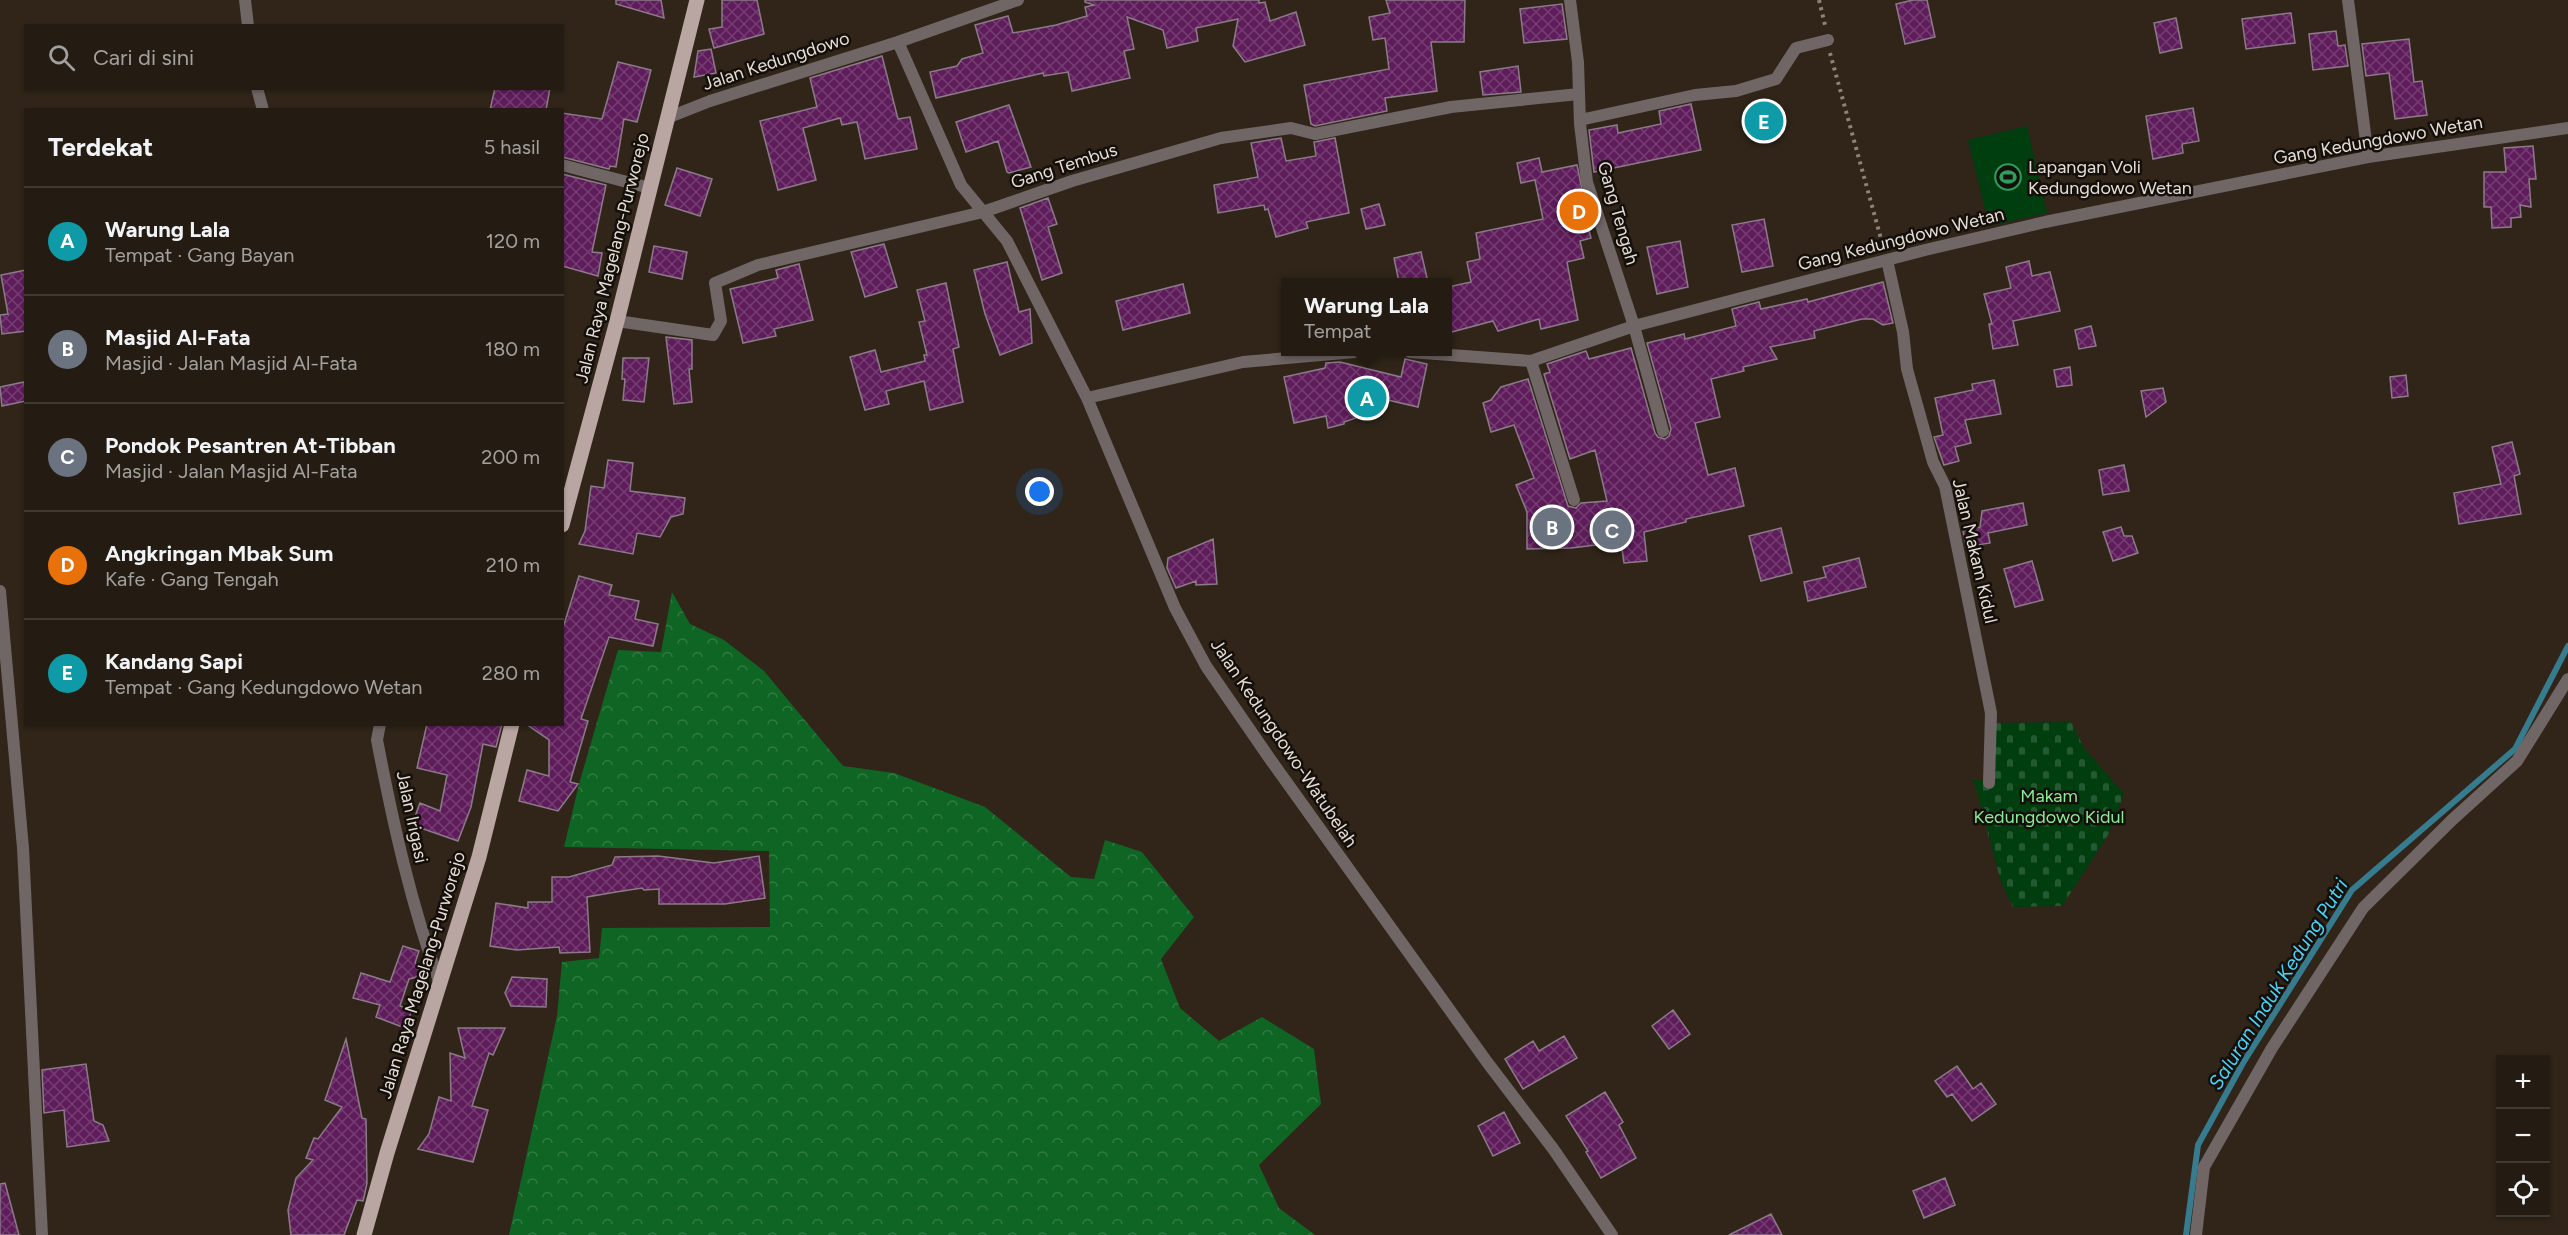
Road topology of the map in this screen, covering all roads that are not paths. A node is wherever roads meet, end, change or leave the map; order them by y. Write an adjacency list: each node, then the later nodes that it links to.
1 (245, 0): 6 (street)
2 (697, 0): 12 (main road, Jalan Raya Magelang-Purworejo)
3 (1018, 0): 8 (street, Jalan Kedungdowo)
4 (1570, 0): 10 (street, Gang Tengah)
5 (2348, 0): 15 (street)
6 (248, 24)
7 (1828, 40): 13 (street)
8 (898, 42): 12 (street, Jalan Kedungdowo); 18 (street, Jalan Kedungdowo-Watubelah)
9 (258, 90): 11 (street)
10 (1579, 94): 13 (street, Gang Tengah); 18 (street, Gang Tembus)
11 (262, 108)
12 (667, 118): 17 (main road, Jalan Raya Magelang-Purworejo)
13 (1580, 120): 21 (street, Gang Tengah)
14 (2568, 128): 15 (street, Gang Kedungdowo Wetan)
15 (2368, 157): 19 (street, Gang Kedungdowo Wetan)
16 (564, 166): 17 (street)
17 (650, 188): 20 (main road, Jalan Raya Magelang-Purworejo)
18 (983, 212): 20 (street, Gang Tembus); 25 (street, Jalan Kedungdowo-Watubelah)
19 (1887, 260): 21 (street, Gang Kedungdowo Wetan); 33 (street, Jalan Makam Kidul)
20 (617, 321): 28 (main road, Jalan Raya Magelang-Purworejo)
21 (1634, 326): 24 (street, Gang Kedungdowo Wetan); 26 (street, Gang Tengah)
22 (1452, 355): 24 (street)
23 (1304, 356): 25 (street)
24 (1531, 362): 27 (street)
25 (1087, 398): 37 (street, Jalan Kedungdowo-Watubelah)
26 (1663, 431)
27 (1574, 500)
28 (564, 518)
29 (0, 591): 35 (street)
30 (2568, 679): 38 (street)
31 (380, 726): 34 (street, Jalan Irigasi)
32 (512, 726): 34 (main road, Jalan Raya Magelang-Purworejo)
33 (1989, 783)
34 (440, 984): 36 (main road, Jalan Raya Magelang-Purworejo)
35 (42, 1235)
36 (363, 1235)
37 (1612, 1235)
38 (2196, 1235)

